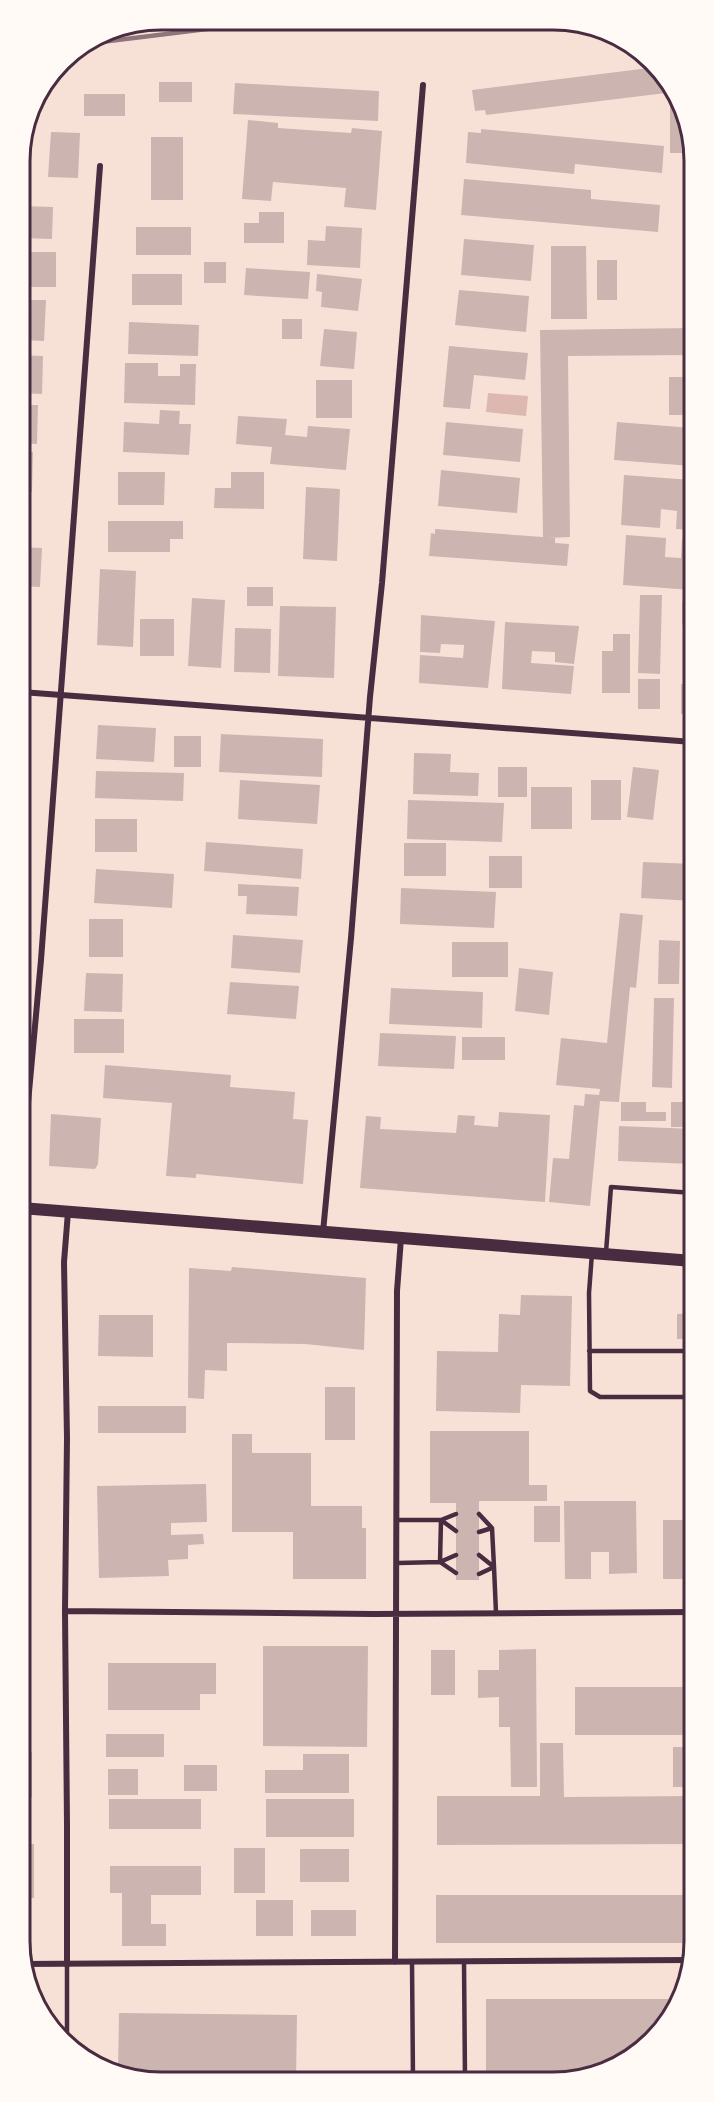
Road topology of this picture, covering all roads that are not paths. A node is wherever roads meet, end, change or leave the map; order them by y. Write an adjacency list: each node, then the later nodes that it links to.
1 (423, 85): 5 (street)
2 (100, 166): 4 (street)
3 (30, 693): 4 (street)
4 (61, 695): 5 (street); 7 (street)
5 (369, 719): 6 (street); 11 (street)
6 (684, 741)
7 (30, 1081)
8 (684, 1192): 14 (lane)
9 (30, 1209): 10 (main road)
10 (68, 1211): 11 (main road); 33 (street)
11 (323, 1232): 12 (main road)
12 (401, 1238): 13 (main road); 21 (street)
13 (592, 1253): 14 (main road); 16 (lane)
14 (606, 1254): 15 (main road)
15 (684, 1260)
16 (589, 1351): 17 (lane); 18 (lane)
17 (684, 1351)
18 (684, 1397)
19 (456, 1514): 22 (lane)
20 (479, 1514): 23 (lane)
21 (398, 1520): 22 (lane); 29 (street)
22 (441, 1520): 24 (lane); 28 (lane)
23 (492, 1528): 25 (lane); 30 (lane)
24 (456, 1531)
25 (479, 1532)
26 (456, 1555): 28 (lane)
27 (479, 1555): 30 (lane)
28 (440, 1562): 29 (lane); 31 (lane)
29 (398, 1563): 36 (street)
30 (494, 1568): 32 (lane); 35 (lane)
31 (456, 1573)
32 (479, 1574)
33 (65, 1611): 36 (street); 42 (street)
34 (684, 1612): 35 (street)
35 (496, 1613): 36 (street)
36 (397, 1614): 38 (street)
37 (683, 1960): 40 (street)
38 (395, 1962): 39 (street); 42 (street)
39 (412, 1962): 40 (street); 44 (lane)
40 (464, 1962): 45 (lane)
41 (33, 1964): 42 (street)
42 (67, 1965): 43 (lane)
43 (67, 2033)
44 (413, 2072)
45 (465, 2072)

